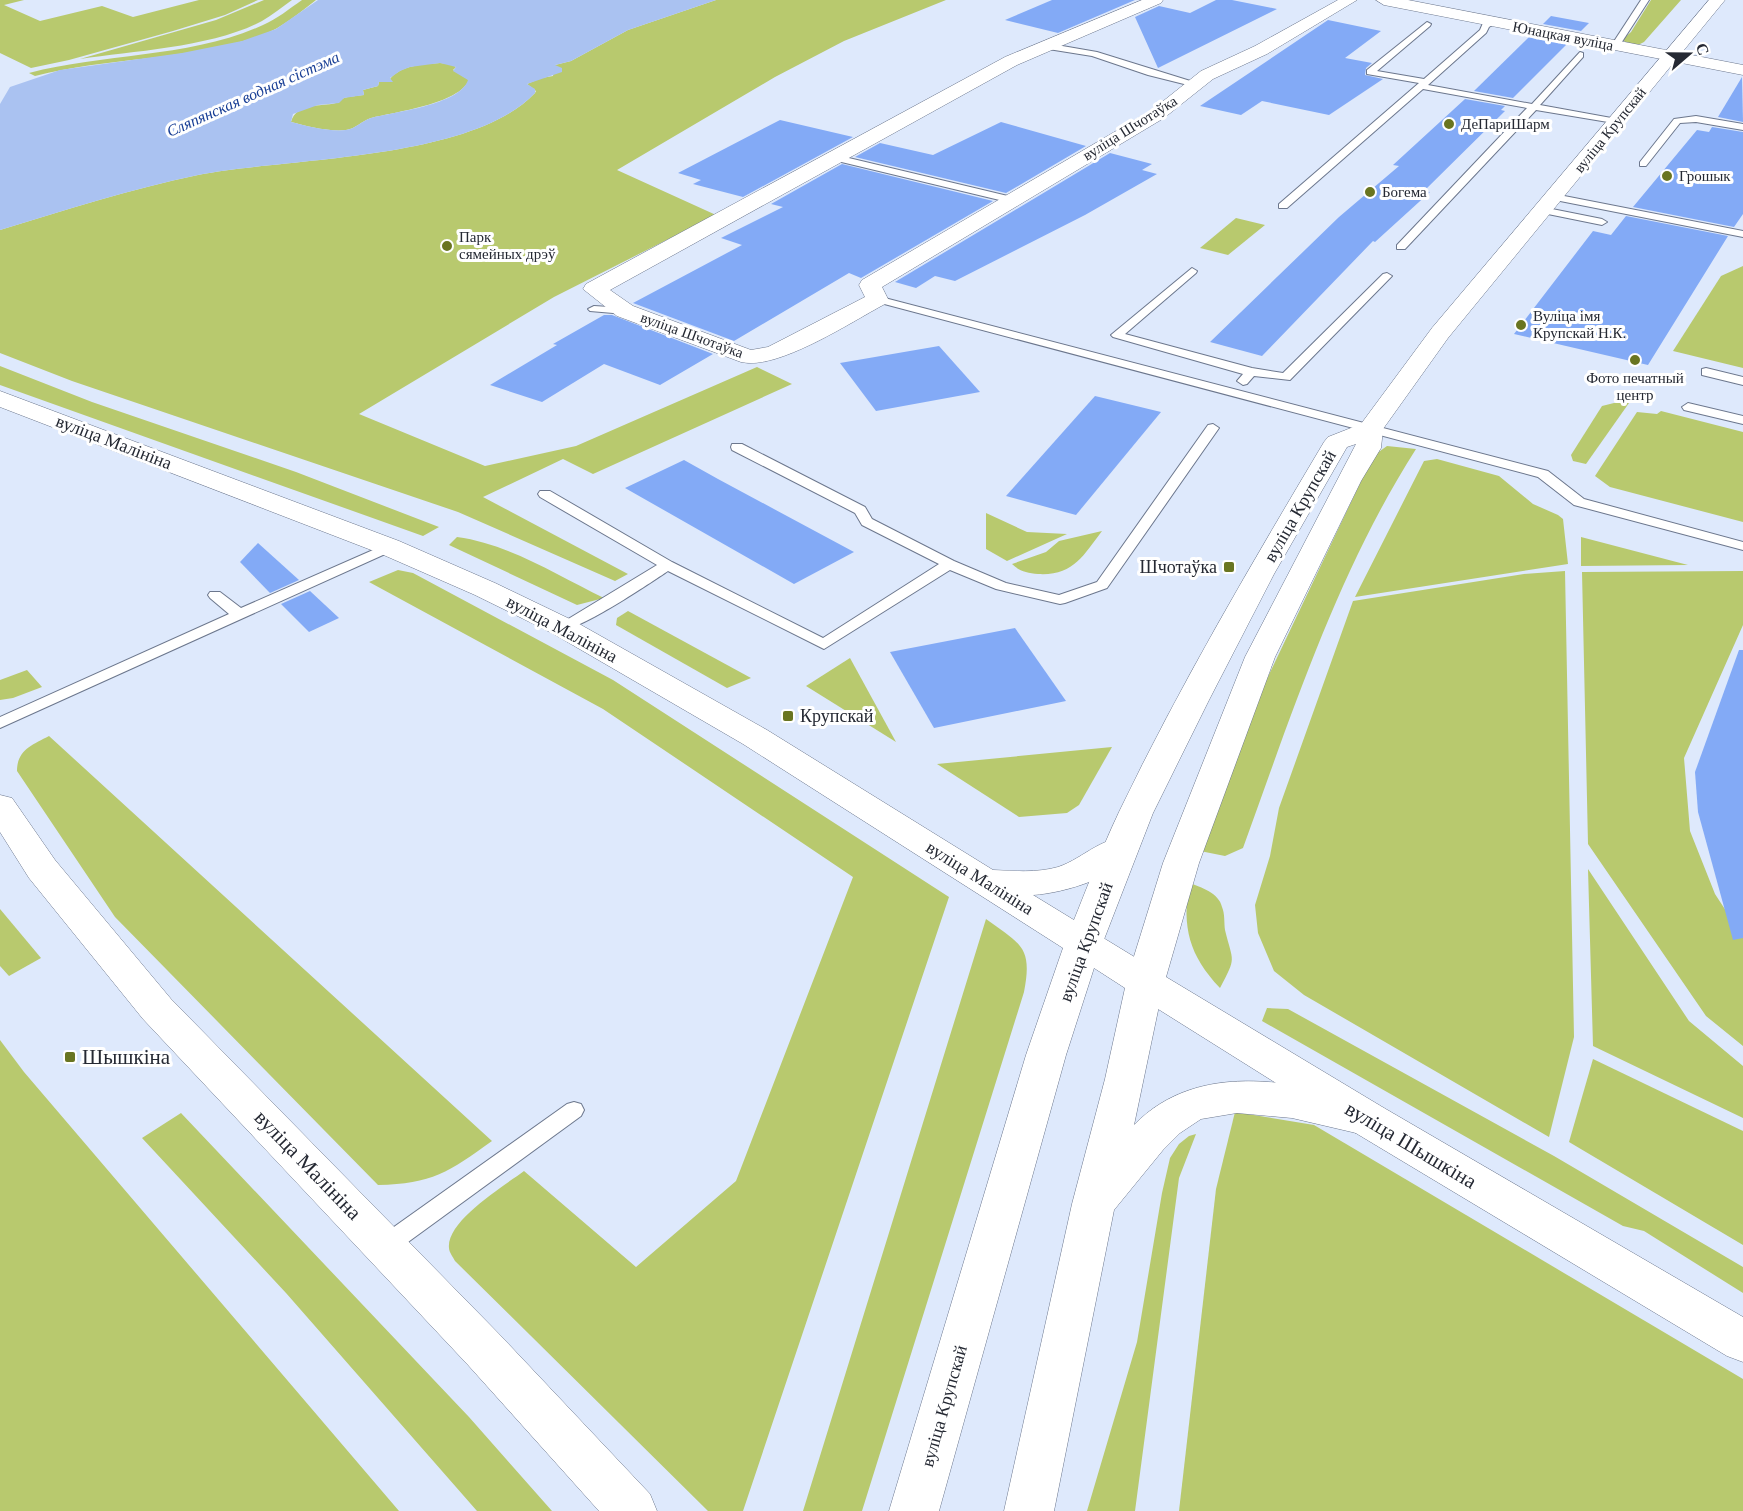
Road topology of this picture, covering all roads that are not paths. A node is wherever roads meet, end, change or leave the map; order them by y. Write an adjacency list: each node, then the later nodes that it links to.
1 (1155, 0): 8 (street, вуліца Шчотаўка)
2 (1348, 0): 13 (street, вуліца Шчотаўка)
3 (1384, 0): 6 (street, Юнацкая вуліца)
4 (1645, 0): 9 (lane)
5 (1717, 0): 11 (street, вуліца Крупскай)
6 (1492, 22): 9 (street, Юнацкая вуліца); 14 (lane)
7 (1427, 24): 14 (lane)
8 (1045, 46): 13 (lane); 18 (street, вуліца Шчотаўка)
9 (1615, 46): 11 (street, Юнацкая вуліца)
10 (1580, 55): 15 (lane)
11 (1671, 56): 12 (street, Юнацкая вуліца); 16 (street, вуліца Крупскай)
12 (1743, 70)
13 (1196, 84): 20 (street, вуліца Шчотаўка)
14 (1423, 84): 15 (lane); 22 (lane)
15 (1534, 107): 16 (lane); 25 (lane)
16 (1617, 122): 21 (street, вуліца Крупскай)
17 (1743, 127): 19 (lane)
18 (832, 157): 20 (lane); 30 (street, вуліца Шчотаўка)
19 (1643, 164)
20 (1012, 200): 28 (street, вуліца Шчотаўка)
21 (1548, 204): 23 (lane); 24 (lane); 39 (street, вуліца Крупскай)
22 (1283, 206)
23 (1602, 222)
24 (1743, 234)
25 (1401, 247)
26 (1192, 271): 31 (lane)
27 (1387, 276): 31 (lane)
28 (877, 299): 30 (street, вуліца Шчотаўка); 34 (lane)
29 (594, 309): 30 (lane)
30 (626, 311)
31 (1251, 372): 34 (lane)
32 (1706, 372): 33 (lane)
33 (1743, 381)
34 (1233, 393): 39 (lane)
35 (0, 398): 43 (street, вуліца Малініна)
36 (1688, 407): 37 (lane)
37 (1743, 420)
38 (1213, 428): 44 (lane)
39 (1370, 429): 42 (lane); 51 (street, вуліца Крупскай); 54 (street, вуліца Крупскай)
40 (737, 447): 44 (lane)
41 (545, 494): 45 (lane)
42 (1743, 546)
43 (389, 547): 47 (lane); 48 (street, вуліца Малініна)
44 (949, 564): 45 (lane)
45 (667, 565): 48 (lane)
46 (214, 595): 47 (lane)
47 (240, 615): 49 (lane)
48 (563, 627): 52 (street, вуліца Малініна)
49 (0, 723)
50 (0, 806): 58 (street, вуліца Малініна)
51 (1121, 848): 52 (street); 53 (street, вуліца Крупскай)
52 (985, 882): 53 (street, вуліца Малініна)
53 (1084, 942): 54 (street, вуліца Шышкіна); 61 (street, вуліца Крупскай)
54 (1145, 982): 56 (street, вуліца Шышкіна); 57 (street, вуліца Крупскай)
55 (574, 1110): 58 (lane)
56 (1369, 1120): 57 (street); 59 (street, вуліца Шышкіна)
57 (1094, 1204): 62 (street, вуліца Крупскай)
58 (385, 1246): 60 (street, вуліца Малініна)
59 (1743, 1341)
60 (632, 1511)
61 (914, 1511)
62 (1029, 1511)

